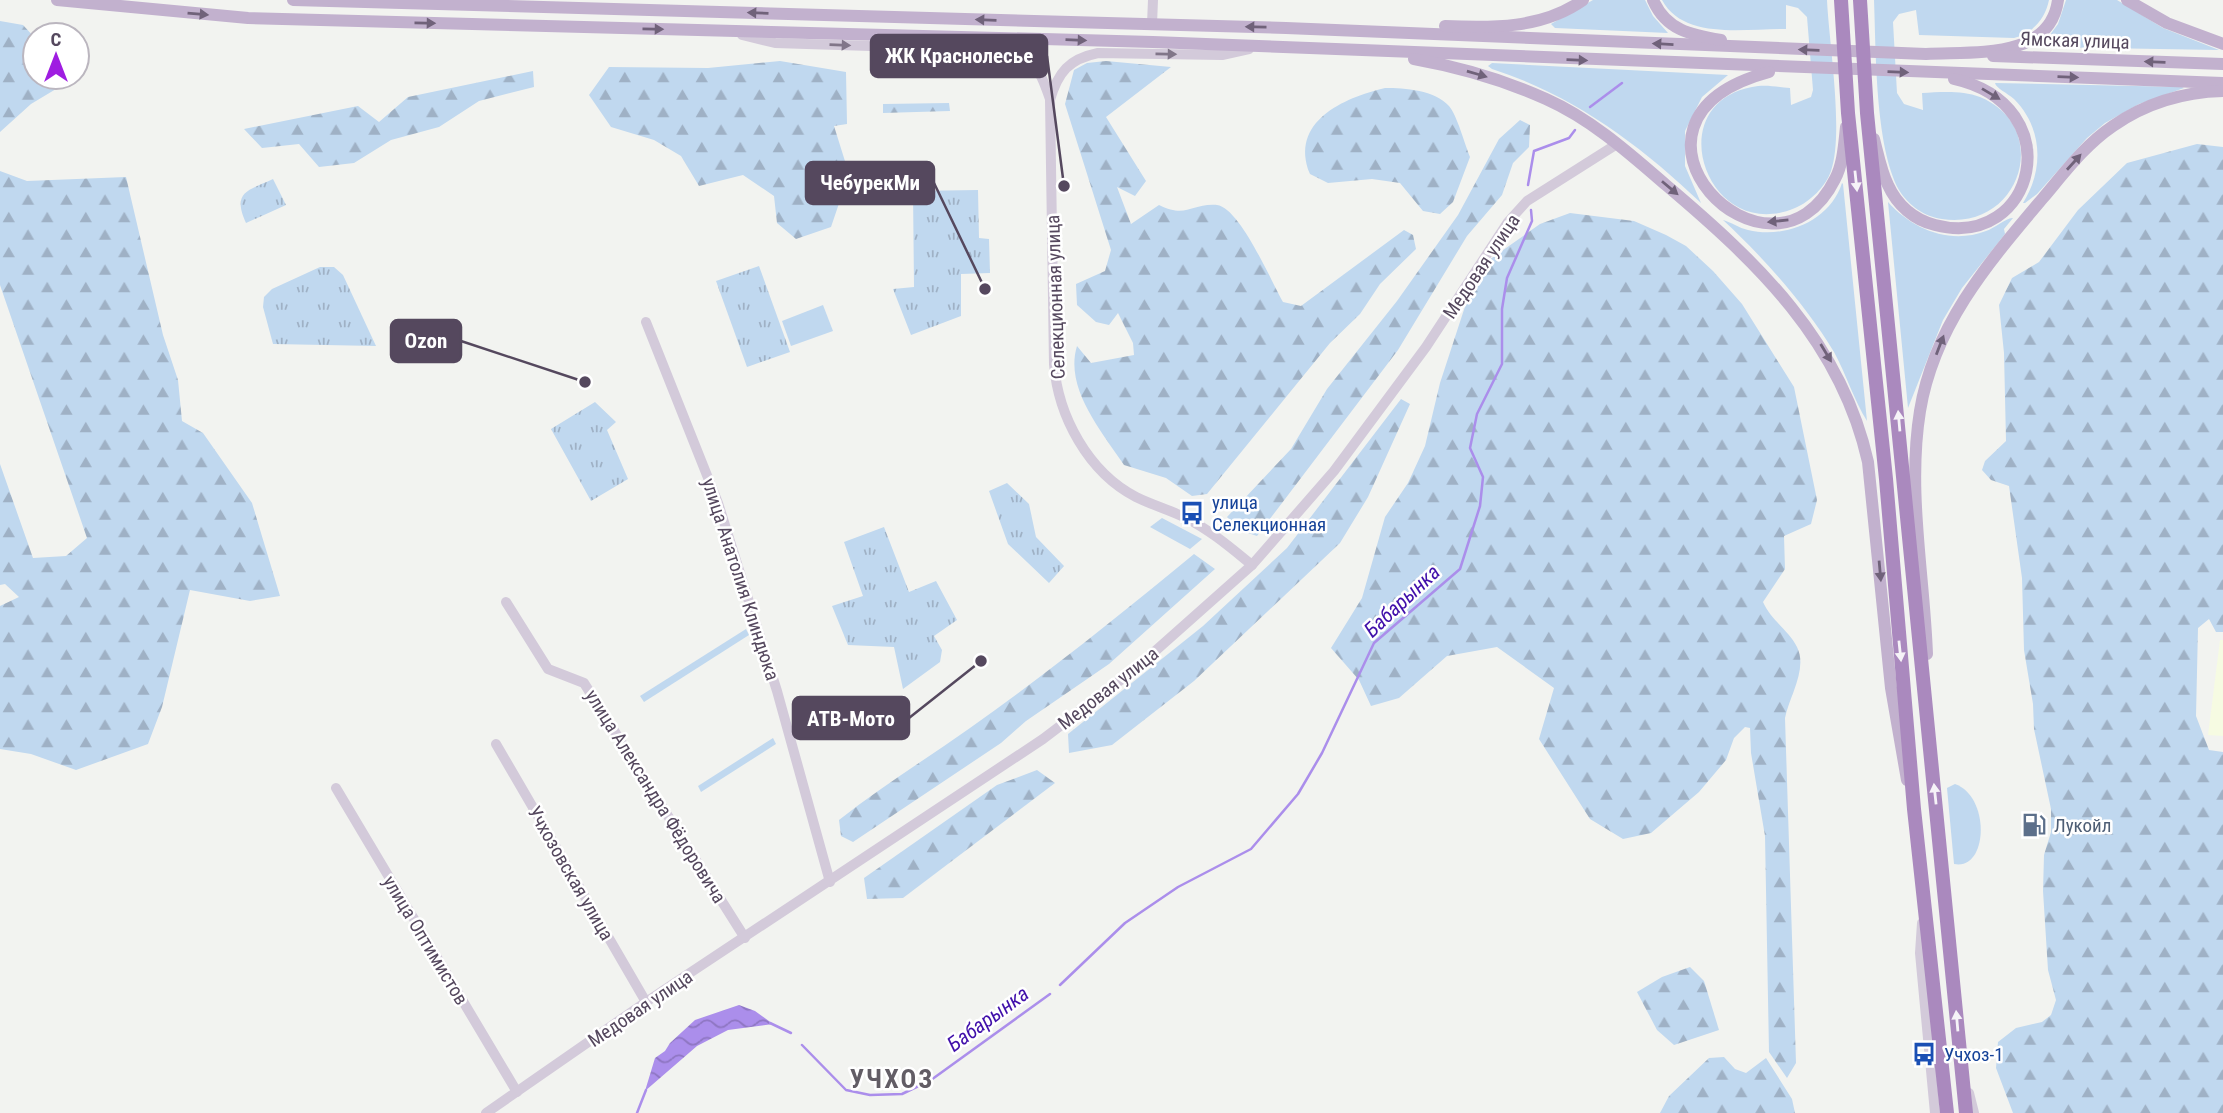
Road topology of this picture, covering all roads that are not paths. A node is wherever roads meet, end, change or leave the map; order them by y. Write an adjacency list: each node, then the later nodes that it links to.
1 (57, 0): 12 (main road, one-way to 12)
2 (293, 0): 10 (main road, one-way to 2)
3 (1153, 0): 10 (street)
4 (1583, 0): 11 (main road)
5 (1653, 0): 15 (main road)
6 (1841, 0): 23 (highway)
7 (1860, 0): 24 (highway)
8 (2058, 0): 16 (main road)
9 (2127, 0): 13 (main road)
10 (1152, 24): 11 (main road, one-way to 10)
11 (1286, 28): 15 (main road, one-way to 11)
12 (724, 31): 14 (main road, one-way to 14); 22 (street, one-way to 22)
13 (2223, 44)
14 (1264, 46): 18 (main road, one-way to 18); 22 (street, one-way to 14); 25 (main road, one-way to 25)
15 (1780, 49): 16 (main road, one-way to 15)
16 (1926, 54): 17 (main road, Ямская улица, one-way to 16)
17 (2223, 64)
18 (1780, 68): 19 (main road, one-way to 19); 23 (main road, one-way to 18)
19 (1927, 73): 20 (main road, one-way to 20); 24 (main road, one-way to 24)
20 (2223, 83)
21 (2223, 91): 29 (main road, one-way to 21)
22 (1050, 100): 27 (street, Селекционная улица)
23 (1848, 113): 32 (highway, one-way to 32)
24 (1867, 113): 29 (highway, one-way to 24)
25 (1618, 144): 27 (street, Медовая улица); 32 (main road, one-way to 32)
26 (646, 322): 33 (street, улица Анатолия Клиндюка)
27 (1252, 565): 33 (street, Медовая улица)
28 (506, 602): 35 (street, улица Александра Фёдоровича)
29 (1929, 728): 37 (highway, one-way to 29)
30 (496, 744): 36 (street, Учхозовская улица)
31 (336, 788): 38 (street, улица Оптимистов)
32 (1914, 809): 34 (highway)
33 (830, 882): 35 (street, Медовая улица)
34 (1924, 898): 40 (street); 41 (highway)
35 (745, 938): 36 (street, Медовая улица)
36 (646, 1002): 38 (street, Медовая улица)
37 (1961, 1061): 42 (highway); 43 (street)
38 (517, 1092): 39 (street, Медовая улица)
39 (486, 1113)
40 (1935, 1113)
41 (1947, 1113)
42 (1966, 1113)
43 (1974, 1113)

